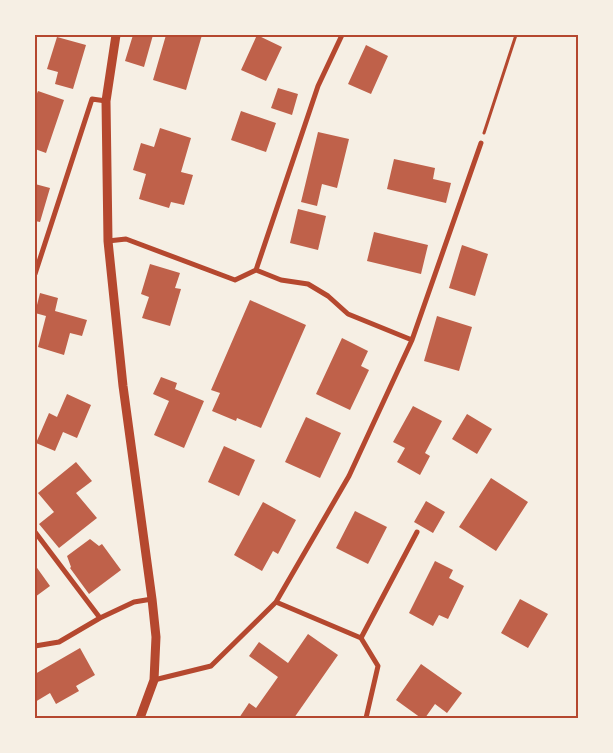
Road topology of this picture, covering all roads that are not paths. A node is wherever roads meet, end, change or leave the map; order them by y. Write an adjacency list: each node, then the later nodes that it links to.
1 (116, 35): 3 (street)
2 (342, 35): 6 (street)
3 (106, 101): 5 (street); 7 (street)
4 (480, 143): 8 (street)
5 (108, 241): 6 (street); 11 (street)
6 (256, 270): 8 (street)
7 (35, 274)
8 (412, 340): 12 (street)
9 (35, 532): 13 (street)
10 (416, 532): 14 (street)
11 (152, 599): 13 (street); 16 (street)
12 (276, 602): 14 (street); 16 (street)
13 (100, 618): 15 (street)
14 (361, 638): 18 (street)
15 (35, 646)
16 (154, 680): 17 (street)
17 (140, 718)
18 (366, 718)

